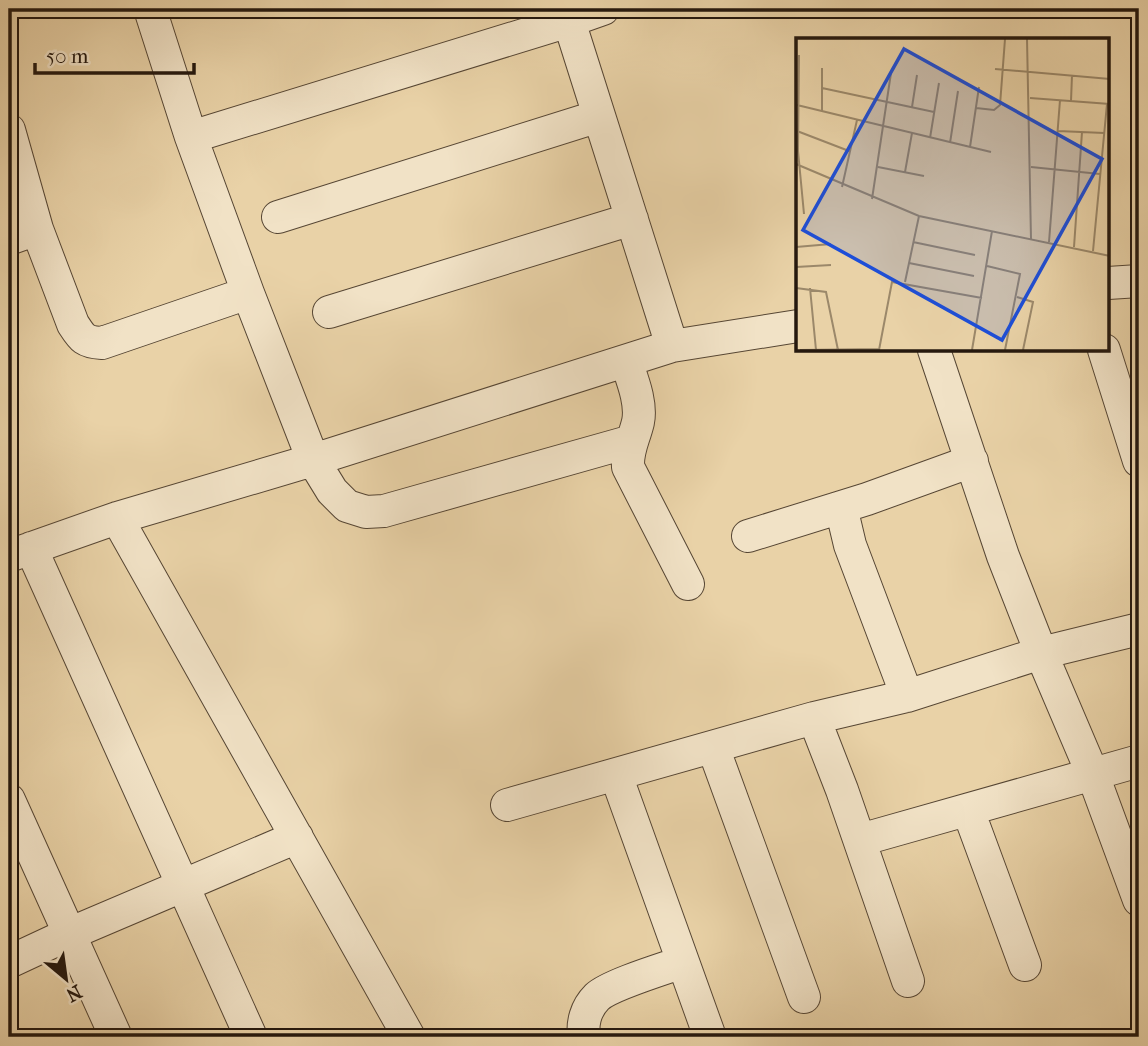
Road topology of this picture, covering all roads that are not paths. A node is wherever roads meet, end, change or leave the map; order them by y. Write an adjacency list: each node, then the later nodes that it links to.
1 (150, 9): 6 (street)
2 (603, 9): 3 (street)
3 (569, 21): 4 (street); 6 (street)
4 (599, 116): 7 (street); 8 (street)
5 (9, 130): 9 (street)
6 (191, 137): 12 (street)
7 (278, 217)
8 (632, 219): 13 (street); 15 (street)
9 (23, 234): 12 (street)
10 (1139, 281): 11 (street)
11 (1110, 283)
12 (248, 293): 20 (street)
13 (328, 312)
14 (796, 326): 15 (street)
15 (672, 346): 18 (street)
16 (935, 352): 21 (street)
17 (1105, 352): 22 (street)
18 (626, 361): 19 (street); 20 (street)
19 (632, 441): 20 (street); 27 (street)
20 (313, 460): 24 (street)
21 (972, 461): 23 (street); 29 (street)
22 (1139, 461)
23 (841, 507): 25 (street); 30 (street)
24 (117, 518): 26 (street); 39 (street)
25 (748, 536)
26 (20, 552): 41 (street)
27 (688, 584)
28 (1139, 629): 29 (street)
29 (1041, 653): 30 (street); 35 (street)
30 (907, 696): 31 (street)
31 (814, 718): 32 (street); 40 (street)
32 (713, 747): 34 (street); 48 (street)
33 (1139, 761): 35 (street)
34 (616, 775): 37 (street); 45 (street)
35 (1093, 775): 38 (street); 42 (street)
36 (9, 800): 43 (street)
37 (507, 805)
38 (968, 810): 40 (street); 46 (street)
39 (297, 837): 41 (street); 51 (street)
40 (860, 840): 47 (street)
41 (183, 886): 43 (street); 50 (street)
42 (1139, 900)
43 (69, 934): 44 (street); 49 (street)
44 (9, 962)
45 (683, 962): 52 (street); 53 (street)
46 (1025, 965)
47 (908, 981)
48 (804, 997)
49 (116, 1037)
50 (251, 1037)
51 (409, 1037)
52 (584, 1037)
53 (710, 1037)

